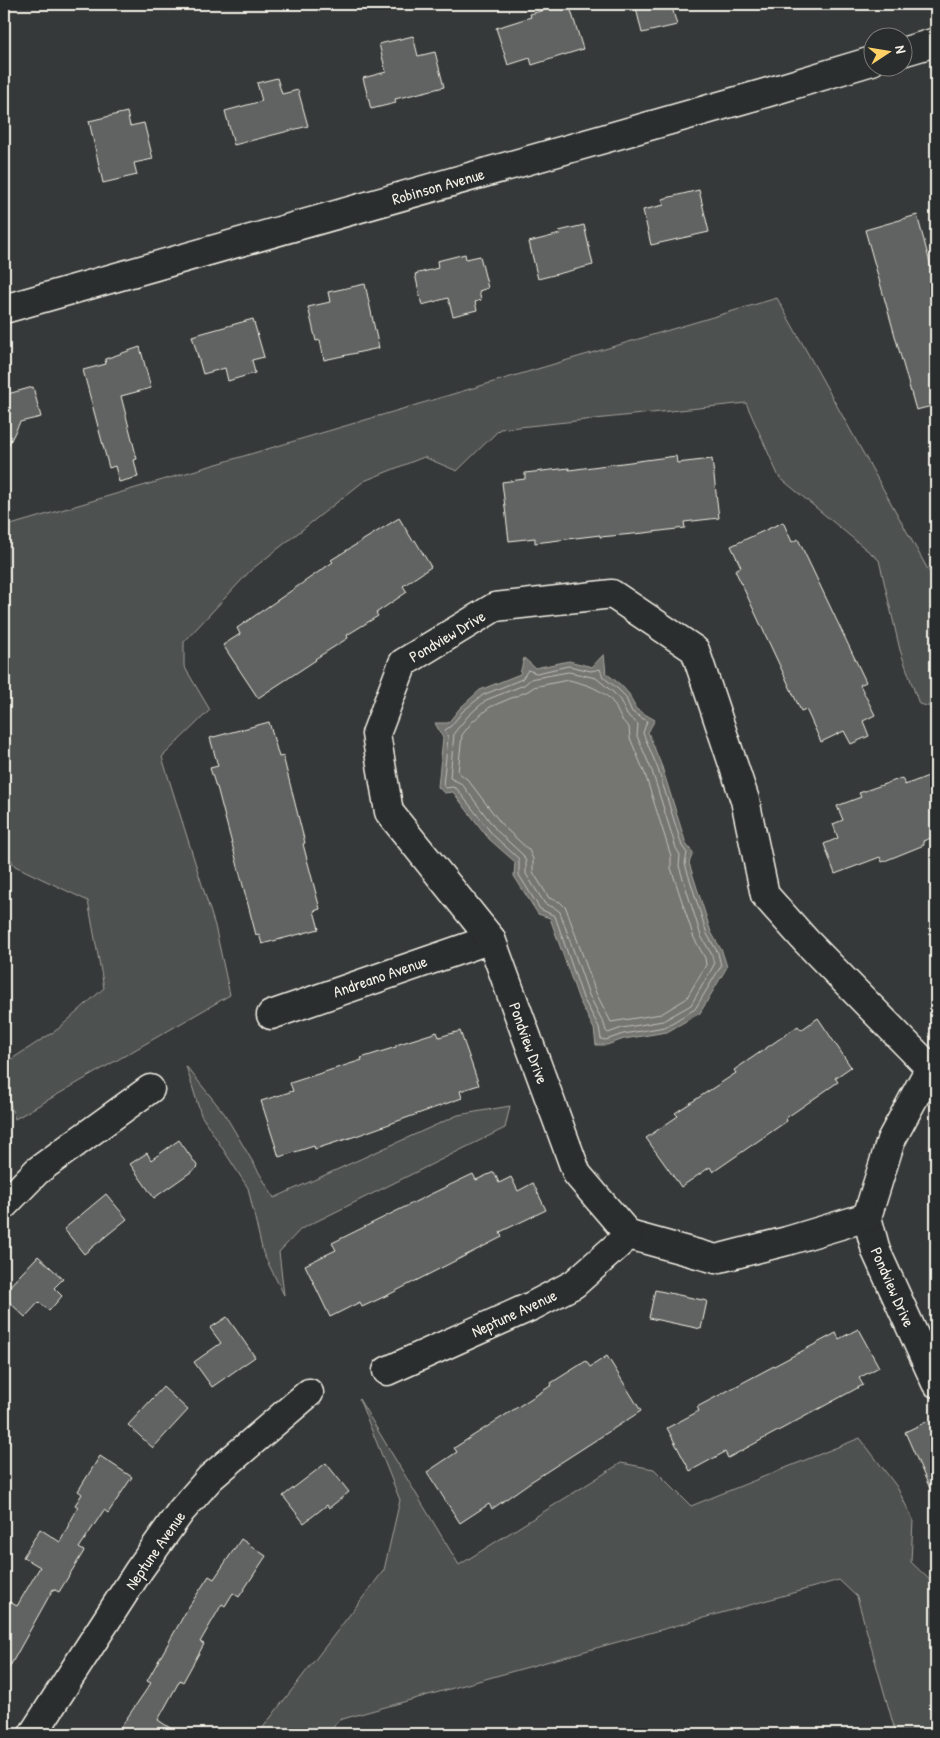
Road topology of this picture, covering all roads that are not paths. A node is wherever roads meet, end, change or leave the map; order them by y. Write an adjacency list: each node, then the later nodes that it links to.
1 (936, 42): 2 (street)
2 (912, 49)
3 (862, 64): 4 (street, Robinson Avenue)
4 (4, 309)
5 (491, 938): 6 (street, Andreano Avenue); 7 (street, Pondview Drive); 11 (street, Pondview Drive)
6 (270, 1016)
7 (933, 1066): 10 (street, Pondview Drive)
8 (150, 1089): 9 (street)
9 (4, 1205)
10 (867, 1217): 11 (street); 13 (street, Pondview Drive)
11 (629, 1235): 12 (street, Neptune Avenue)
12 (387, 1371)
13 (936, 1383)
14 (309, 1393): 15 (street, Neptune Avenue)
15 (33, 1734)

